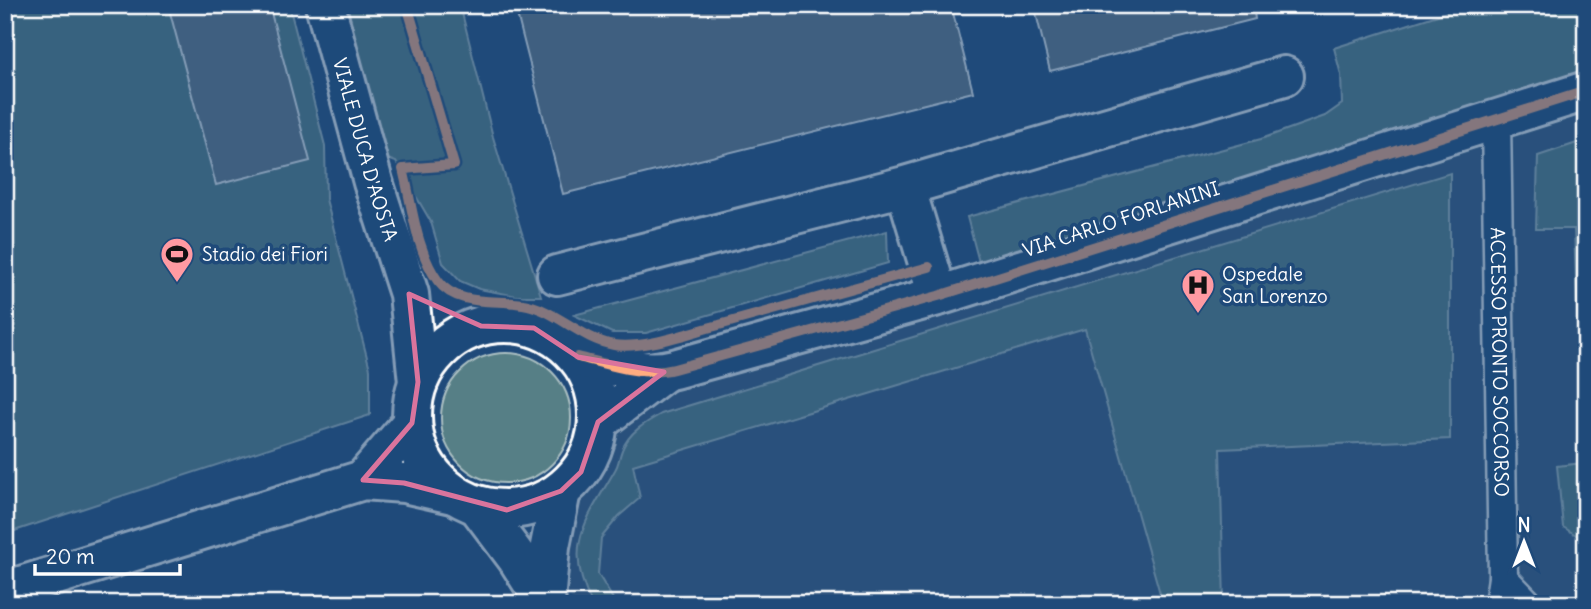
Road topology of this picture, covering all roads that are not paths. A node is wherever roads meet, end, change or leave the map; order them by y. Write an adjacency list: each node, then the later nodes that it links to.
1 (326, 5): 7 (street, VIALE DUCA D'AOSTA)
2 (1284, 76): 5 (street)
3 (1586, 91): 4 (street, VIA CARLO FORLANINI)
4 (1496, 119): 8 (street, VIA CARLO FORLANINI); 19 (lane, ACCESSO PRONTO SOCCORSO)
5 (905, 186): 6 (street); 8 (street)
6 (558, 275)
7 (409, 294): 9 (street); 12 (street, VIALE DUCA D'AOSTA)
8 (938, 296): 11 (street, VIA CARLO FORLANINI)
9 (481, 326): 10 (street); 12 (street)
10 (578, 358): 11 (street); 13 (street)
11 (664, 372): 13 (street)
12 (418, 382): 14 (street)
13 (598, 422): 16 (street)
14 (412, 423): 15 (street); 17 (street)
15 (363, 480): 17 (street); 18 (street)
16 (561, 491): 17 (street); 20 (street)
17 (465, 500): 20 (street)
18 (5, 591)
19 (1501, 591): 21 (lane)
20 (545, 603)
21 (1528, 604)

